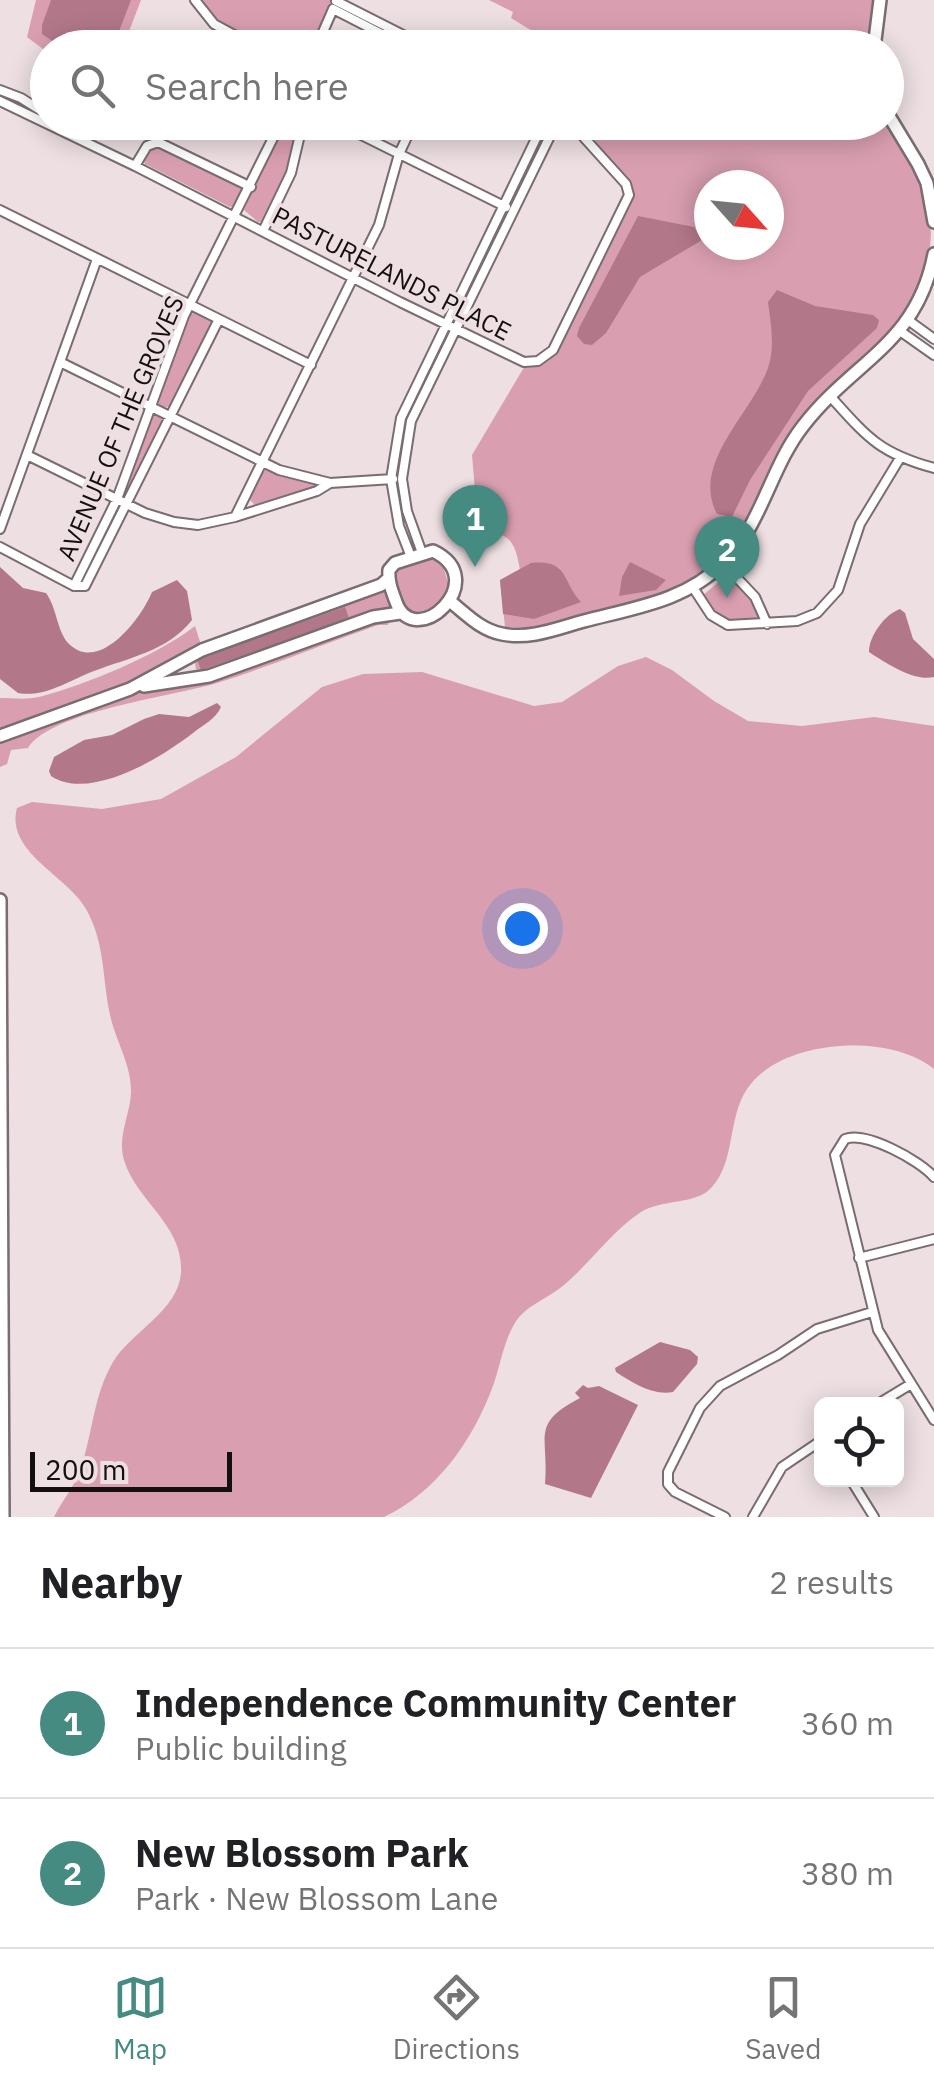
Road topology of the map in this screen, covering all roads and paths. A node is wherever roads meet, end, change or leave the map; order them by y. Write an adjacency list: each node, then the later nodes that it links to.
1 (195, 0): 4 (street)
2 (880, 0): 8 (street)
3 (336, 3): 5 (street); 6 (street); 7 (street)
4 (225, 30)
5 (324, 30)
6 (380, 30)
7 (392, 30)
8 (876, 30)
9 (0, 90): 11 (street)
10 (0, 101): 12 (street, PASTURELANDS PLACE)
11 (30, 103)
12 (30, 114)
13 (81, 140): 23 (street, PASTURELANDS PLACE)
14 (273, 140): 24 (street, AVENUE OF THE GROVES)
15 (299, 140): 29 (street)
16 (371, 140): 22 (street)
17 (406, 140): 22 (street)
18 (537, 140): 25 (street)
19 (548, 140): 25 (street)
20 (581, 140): 36 (street, PASTURELANDS PLACE)
21 (904, 140): 28 (street)
22 (399, 154): 25 (street); 32 (street)
23 (135, 166): 24 (street, PASTURELANDS PLACE); 27 (street, PASTURELANDS PLACE)
24 (251, 187): 27 (street, AVENUE OF THE GROVES)
25 (508, 208): 36 (street)
26 (0, 210): 31 (street)
27 (236, 216): 29 (street, PASTURELANDS PLACE); 33 (street, AVENUE OF THE GROVES)
28 (934, 222)
29 (263, 231): 32 (street, PASTURELANDS PLACE)
30 (934, 254): 35 (street)
31 (98, 259): 33 (street); 40 (street)
32 (354, 278): 36 (street, PASTURELANDS PLACE); 41 (street)
33 (190, 305): 34 (street); 43 (street, AVENUE OF THE GROVES)
34 (219, 319): 41 (street); 44 (street, AVENUE OF THE GROVES)
35 (908, 320): 37 (street); 38 (street)
36 (450, 326): 49 (street); 50 (street)
37 (900, 331): 39 (street); 42 (street)
38 (934, 339)
39 (934, 355)
40 (60, 362): 43 (street); 45 (street)
41 (311, 365): 47 (street)
42 (830, 396): 46 (street); 57 (street)
43 (150, 406): 44 (street); 52 (street, AVENUE OF THE GROVES)
44 (171, 416): 47 (street); 52 (street, AVENUE OF THE GROVES)
45 (27, 455): 52 (street); 54 (street)
46 (900, 458): 48 (street); 62 (street)
47 (262, 462): 51 (street); 53 (street)
48 (934, 468)
49 (391, 479): 50 (street); 51 (street); 56 (street)
50 (402, 479): 56 (street)
51 (330, 483): 53 (street)
52 (121, 502): 53 (street); 55 (street, AVENUE OF THE GROVES)
53 (234, 517)
54 (0, 529)
55 (0, 546)
56 (416, 555): 58 (street); 60 (street)
57 (723, 563): 59 (street); 62 (street)
58 (388, 579): 61 (street); 63 (street)
59 (692, 586): 60 (street); 62 (street)
60 (451, 602): 61 (street)
61 (400, 613): 64 (street)
62 (767, 624)
63 (192, 654): 64 (street); 65 (street)
64 (200, 677): 65 (street)
65 (130, 689): 66 (street)
66 (0, 736)
67 (0, 900): 77 (street)
68 (934, 1176): 70 (street)
69 (934, 1240): 70 (street)
70 (859, 1258): 71 (street)
71 (872, 1312): 72 (street); 78 (street)
72 (911, 1384): 73 (street); 74 (street)
73 (890, 1397)
74 (934, 1420)
75 (814, 1445): 79 (street)
76 (855, 1487): 80 (street)
77 (3, 1517)
78 (725, 1517)
79 (752, 1517)
80 (874, 1517)

